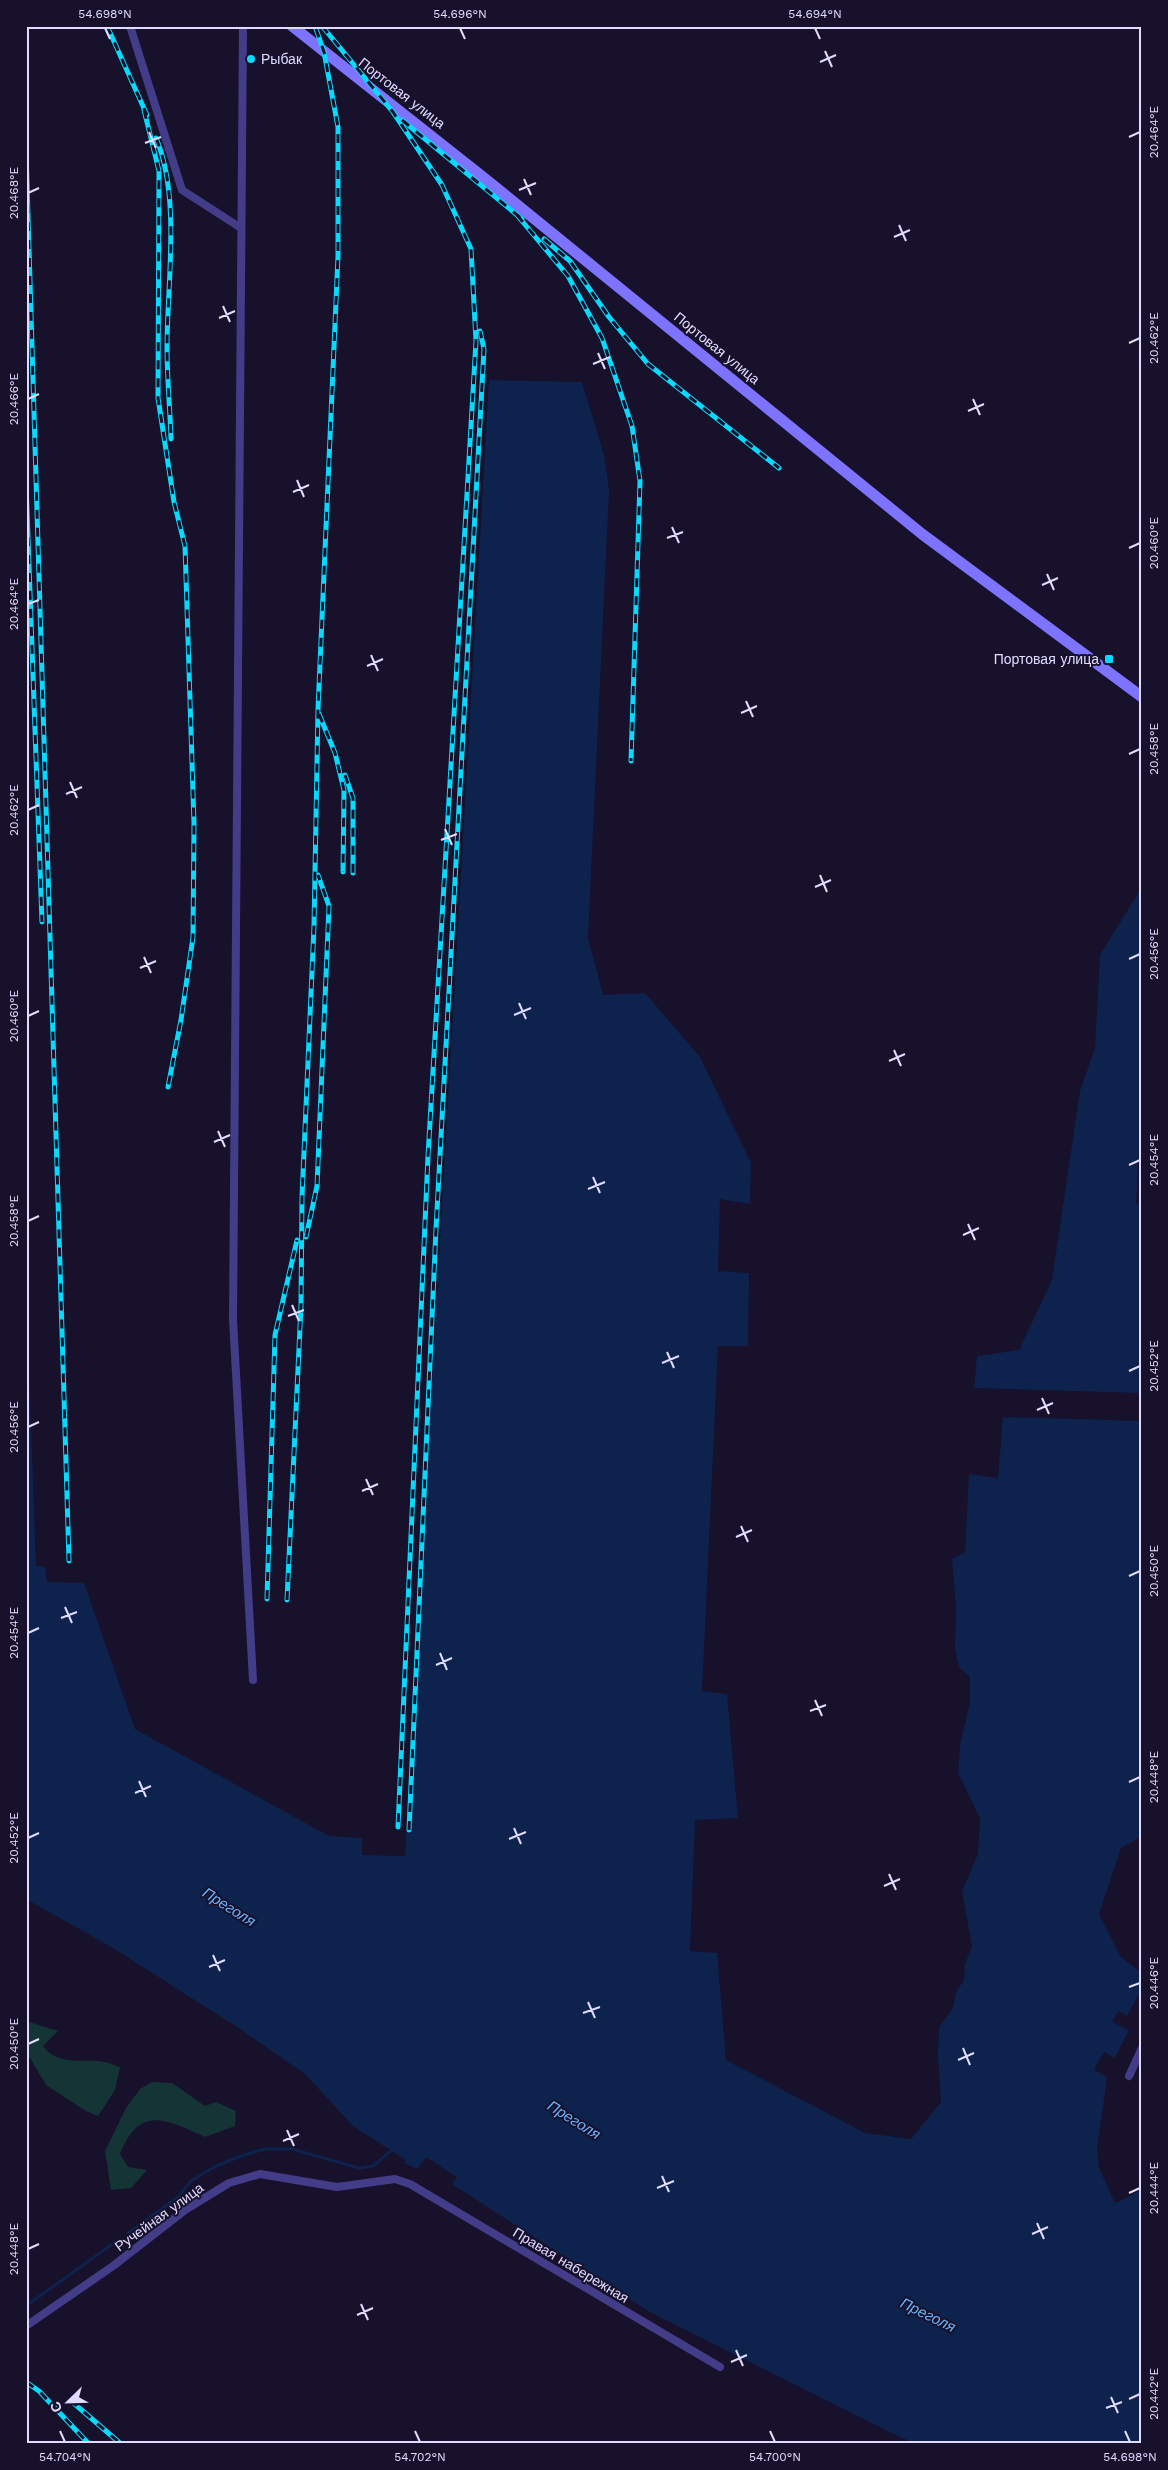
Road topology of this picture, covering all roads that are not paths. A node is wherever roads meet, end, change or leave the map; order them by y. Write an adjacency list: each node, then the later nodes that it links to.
1 (130, 26): 4 (street)
2 (243, 26): 4 (street)
3 (292, 26): 5 (main road, Портовая улица)
4 (241, 228): 8 (street)
5 (1127, 686): 6 (main road, Портовая улица); 7 (main road, Портовая улица)
6 (1142, 689)
7 (1142, 697)
8 (253, 1680)
9 (1142, 2048): 10 (street)
10 (1129, 2076)
11 (410, 2184): 12 (street, Ручейная улица); 13 (street, Правая набережная)
12 (26, 2326)
13 (720, 2367)

